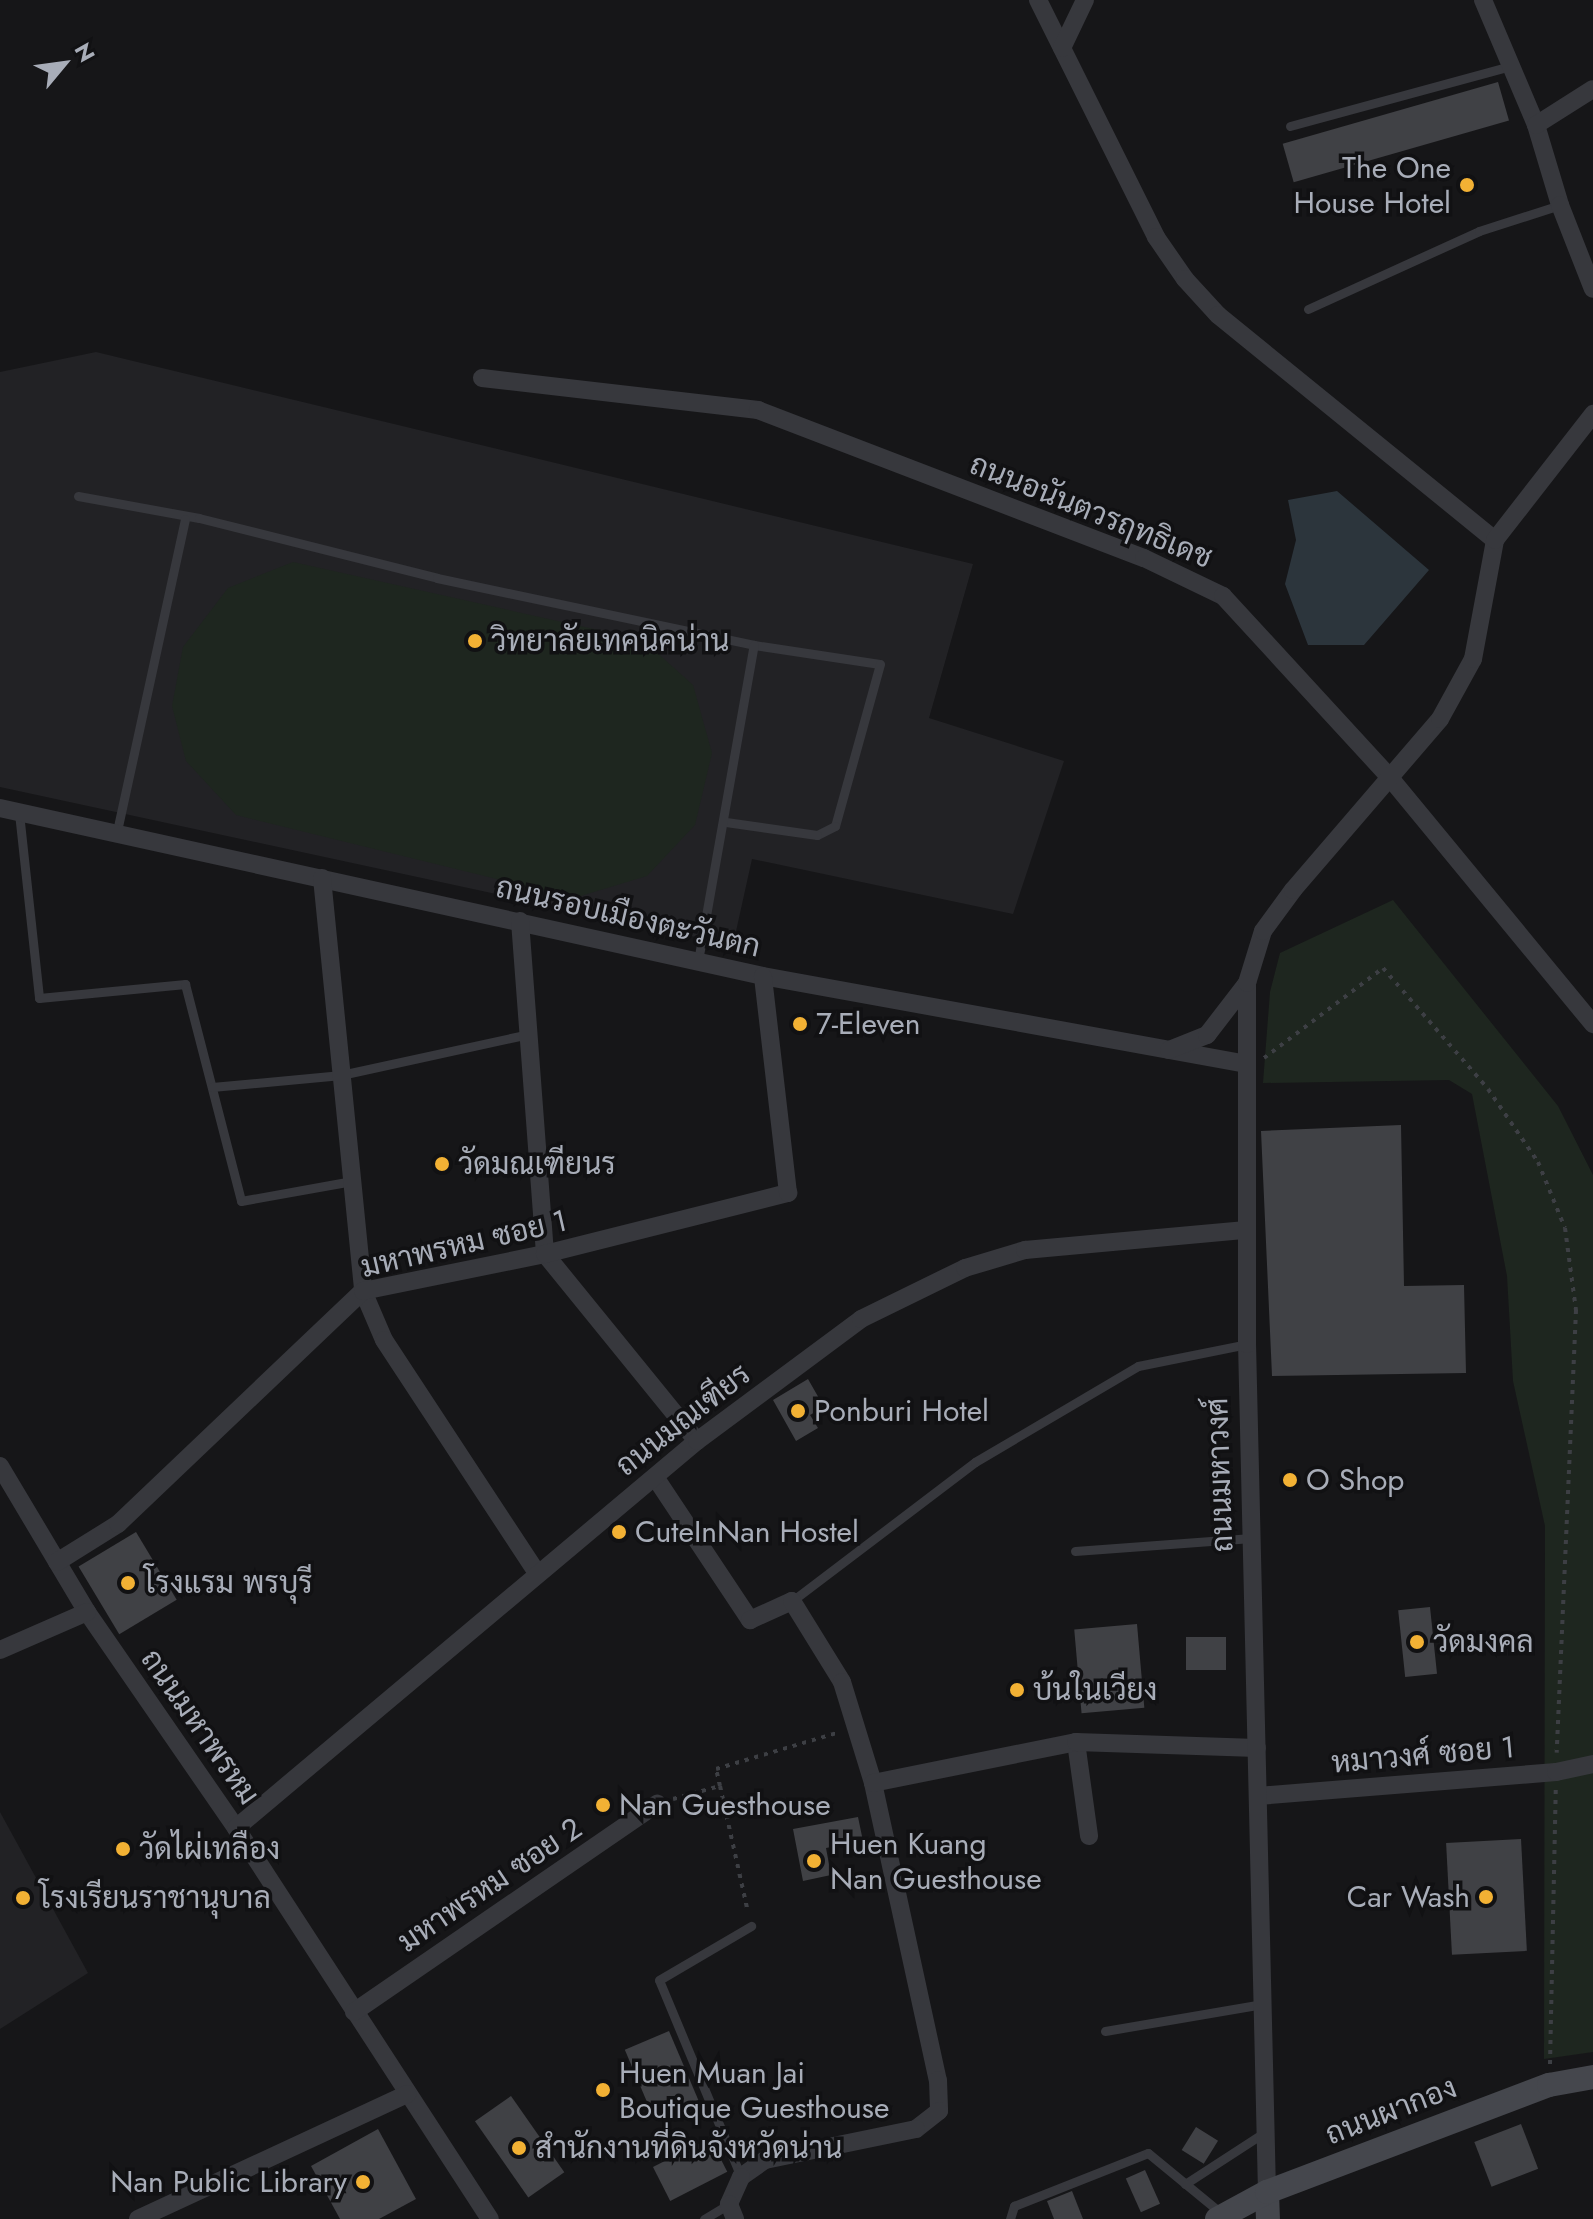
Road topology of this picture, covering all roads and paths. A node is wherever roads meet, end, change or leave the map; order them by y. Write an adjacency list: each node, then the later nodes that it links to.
1 (1038, 0): 4 (street)
2 (1085, 0): 4 (street)
3 (1483, 0): 5 (street)
4 (1062, 48): 16 (street)
5 (1511, 66): 7 (street); 8 (lane)
6 (1593, 89): 7 (street)
7 (1536, 125): 9 (street)
8 (1290, 126)
9 (1560, 205): 10 (street); 11 (lane)
10 (1593, 289)
11 (1308, 309)
12 (482, 378): 18 (street, ถนนอนันตวรฤทธิเดช)
13 (1593, 414): 16 (street)
14 (78, 496): 15 (lane)
15 (185, 519): 17 (lane); 22 (lane)
16 (1495, 540): 18 (street, ถนนมหาวงศ์)
17 (754, 645): 21 (lane); 21 (lane)
18 (1391, 779): 27 (street, ถนนมหาวงศ์); 28 (street, ถนนอนันตวรฤทธิเดช)
19 (0, 808): 20 (street, ถนนรอบเมืองตะวันตก)
20 (19, 813): 22 (street, ถนนรอบเมืองตะวันตก); 33 (lane)
21 (726, 822): 25 (lane)
22 (117, 831): 23 (street, ถนนรอบเมืองตะวันตก)
23 (322, 878): 24 (street, ถนนรอบเมืองตะวันตก); 32 (street)
24 (520, 921): 25 (street, ถนนรอบเมืองตะวันตก); 29 (street)
25 (698, 961): 26 (street, ถนนรอบเมืองตะวันตก)
26 (763, 976): 30 (street, ถนนรอบเมืองตะวันตก); 36 (street, มหาพรหม ซอย 1)
27 (1247, 983): 30 (street); 31 (street, ถนนมหาวงศ์)
28 (1593, 1024)
29 (529, 1034): 32 (lane); 36 (street)
30 (1163, 1052): 31 (street, ถนนรอบเมืองตะวันตก)
31 (1246, 1064): 35 (street, ถนนมหาวงศ์); 53 (path)
32 (341, 1075): 33 (lane); 34 (street)
33 (212, 1087): 34 (lane)
34 (352, 1180): 37 (street)
35 (1246, 1230): 38 (street, ถนนมหาวงศ์); 39 (street, ถนนมณเฑียร)
36 (545, 1254): 37 (street, มหาพรหม ซอย 1); 39 (street)
37 (363, 1291): 44 (street, มหาพรหม ซอย 1); 45 (street)
38 (1247, 1344): 42 (street, ถนนมหาวงศ์); 46 (lane)
39 (697, 1441): 41 (street, ถนนมณเฑียร)
40 (0, 1466): 44 (street, ถนนมหาพรหม)
41 (655, 1477): 45 (street, ถนนมณเฑียร); 46 (street)
42 (1255, 1538): 43 (lane); 51 (street, ถนนมหาวงศ์)
43 (1075, 1551)
44 (57, 1562): 47 (street, ถนนมหาพรหม)
45 (538, 1574): 58 (street, ถนนมณเฑียร)
46 (792, 1601): 49 (street)
47 (87, 1612): 48 (street); 58 (street, ถนนมหาพรหม)
48 (0, 1650)
49 (858, 1726): 54 (street); 55 (path)
50 (1076, 1742): 51 (street); 54 (street); 59 (street)
51 (1257, 1748): 56 (street, ถนนมหาวงศ์)
52 (1593, 1764): 53 (street, หมาวงศ์ ซอย 1)
53 (1556, 1772): 56 (street, หมาวงศ์ ซอย 1); 65 (path)
54 (873, 1783): 68 (street)
55 (720, 1786): 57 (path); 60 (path)
56 (1258, 1796): 61 (street, ถนนมหาวงศ์)
57 (657, 1804): 62 (street, มหาพรหม ซอย 2)
58 (236, 1828): 62 (street, ถนนมหาพรหม)
59 (1089, 1836)
60 (751, 1926): 68 (lane)
61 (1263, 2004): 63 (lane); 67 (street, ถนนมหาวงศ์)
62 (354, 2012): 66 (street, ถนนมหาพรหม)
63 (1105, 2031)
64 (1593, 2077): 65 (main road, ถนนผากอง)
65 (1549, 2085): 70 (main road, ถนนผากอง)
66 (407, 2094): 73 (street); 74 (street, ถนนมหาพรหม)
67 (1265, 2132): 69 (lane); 70 (street, ถนนมหาวงศ์)
68 (741, 2177): 71 (street)
69 (1185, 2184): 72 (lane); 76 (lane)
70 (1267, 2192): 72 (main road, ถนนผากอง); 77 (main road, ถนนมหาวงศ์)
71 (732, 2211): 75 (lane)
72 (1220, 2217)
73 (138, 2219)
74 (490, 2219)
75 (704, 2219)
76 (1010, 2219)
77 (1268, 2219)

